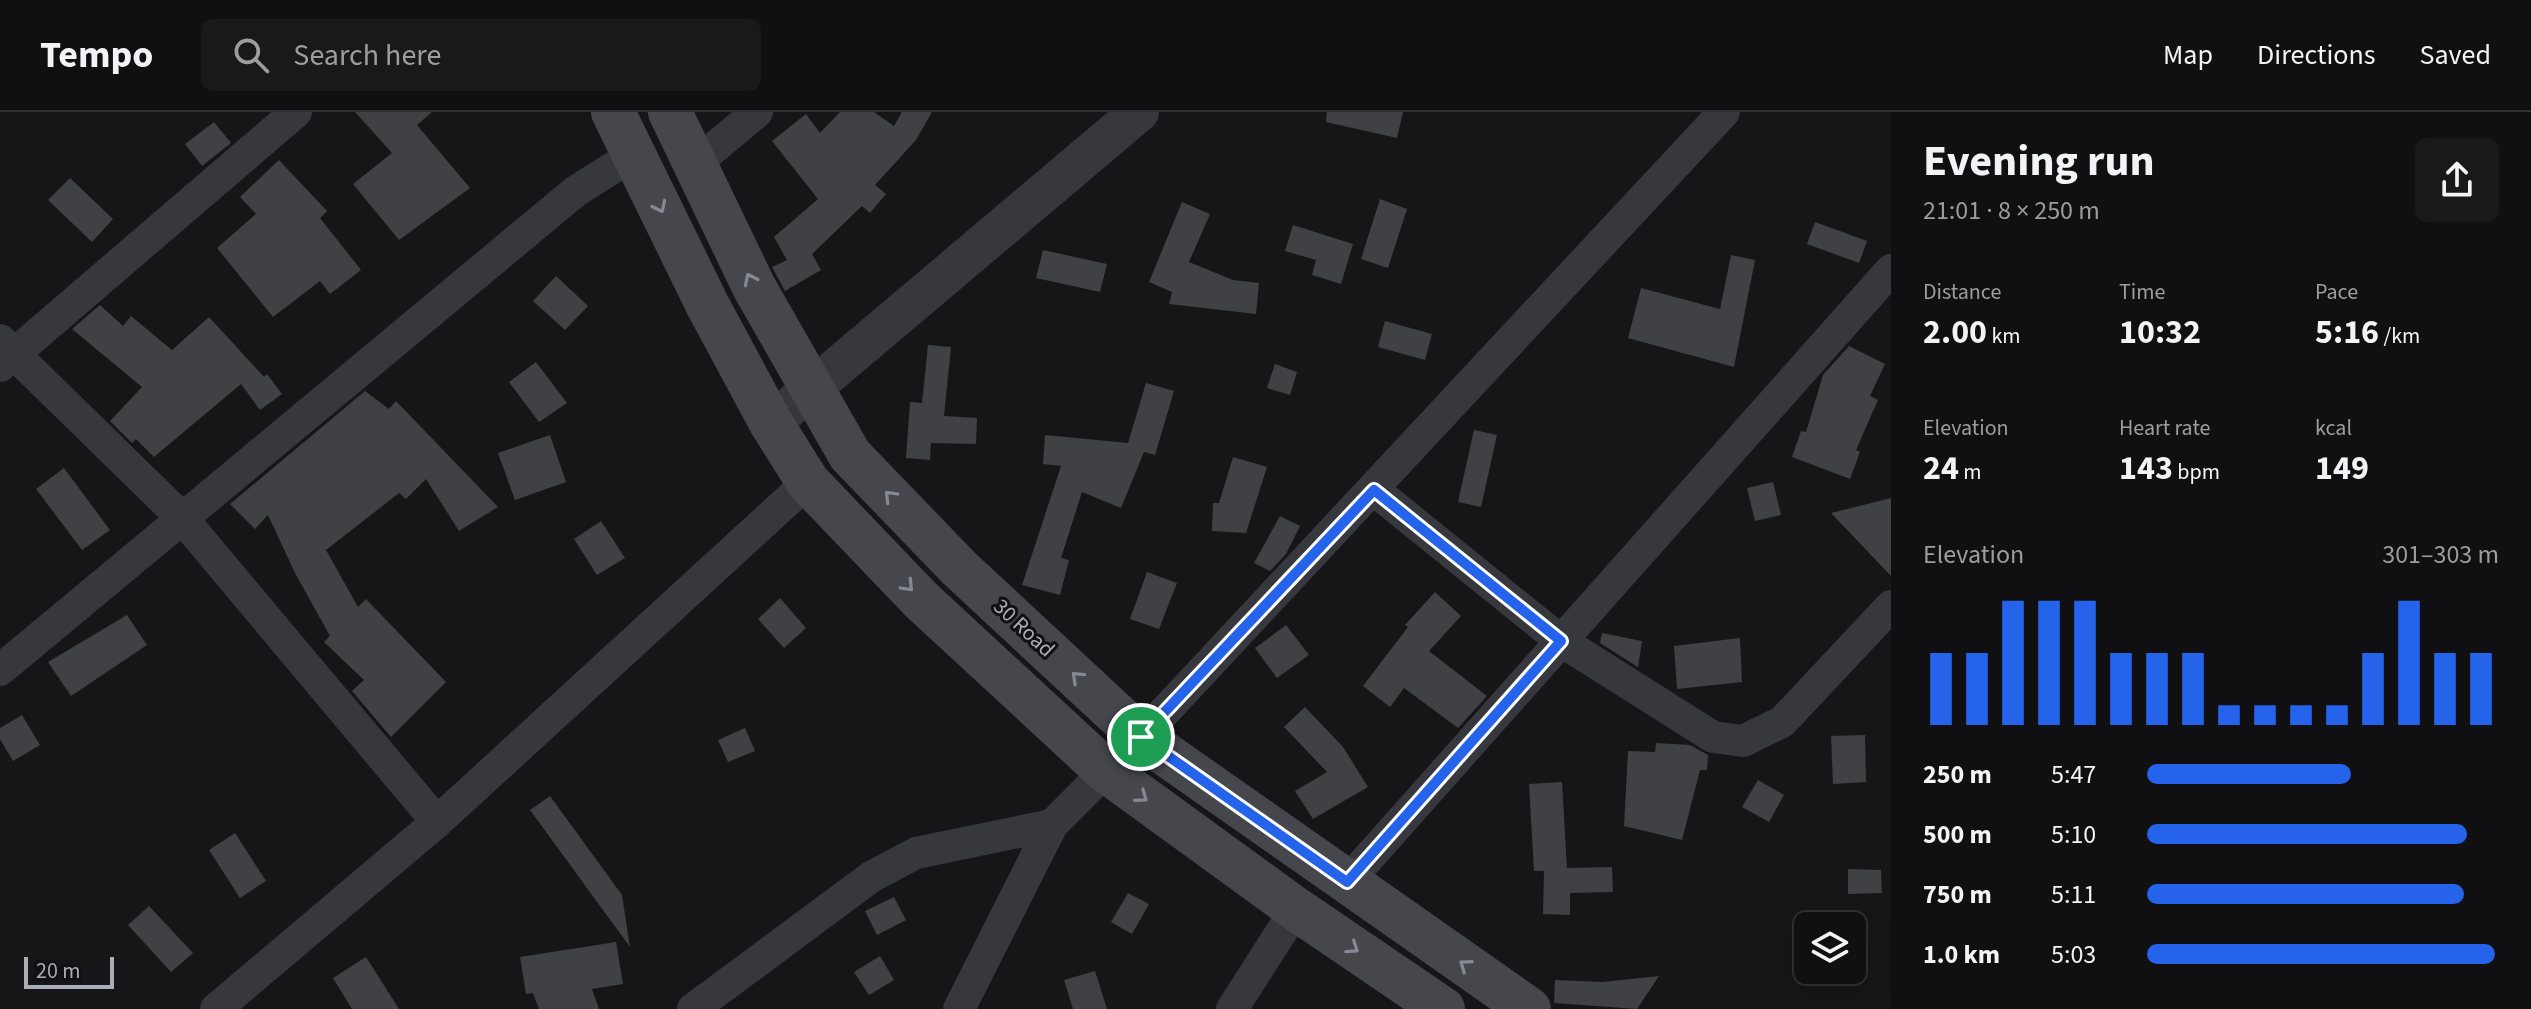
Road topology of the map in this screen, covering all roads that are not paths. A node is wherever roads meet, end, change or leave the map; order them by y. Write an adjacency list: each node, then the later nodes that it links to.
1 (296, 112): 10 (street)
2 (613, 112): 7 (main road)
3 (670, 112): 8 (main road, 30 Road)
4 (757, 112): 8 (street)
5 (1139, 112): 11 (street)
6 (1724, 112): 14 (street)
7 (635, 154): 12 (main road, one-way to 12); 15 (street)
8 (696, 163): 11 (main road, 30 Road, one-way to 8)
9 (1891, 270): 18 (street)
10 (5, 353): 15 (street)
11 (810, 389): 12 (street); 20 (main road, 30 Road, one-way to 11)
12 (771, 423): 13 (main road)
13 (808, 482): 21 (main road, one-way to 21); 22 (street)
14 (1374, 490): 18 (street); 20 (street)
15 (182, 518): 19 (street); 22 (street)
16 (1891, 606): 17 (street)
17 (1880, 635): 18 (street)
18 (1561, 641): 24 (street)
19 (0, 670)
20 (1141, 737): 24 (main road, 30 Road)
21 (1106, 771): 23 (street); 25 (main road, one-way to 25)
22 (437, 822): 26 (street)
23 (1052, 825): 27 (street); 28 (street)
24 (1347, 882): 31 (main road, 30 Road, one-way to 24)
25 (1296, 909): 29 (street); 30 (main road, one-way to 30)
26 (216, 1009)
27 (693, 1009)
28 (959, 1009)
29 (1232, 1009)
30 (1443, 1009)
31 (1529, 1009)

